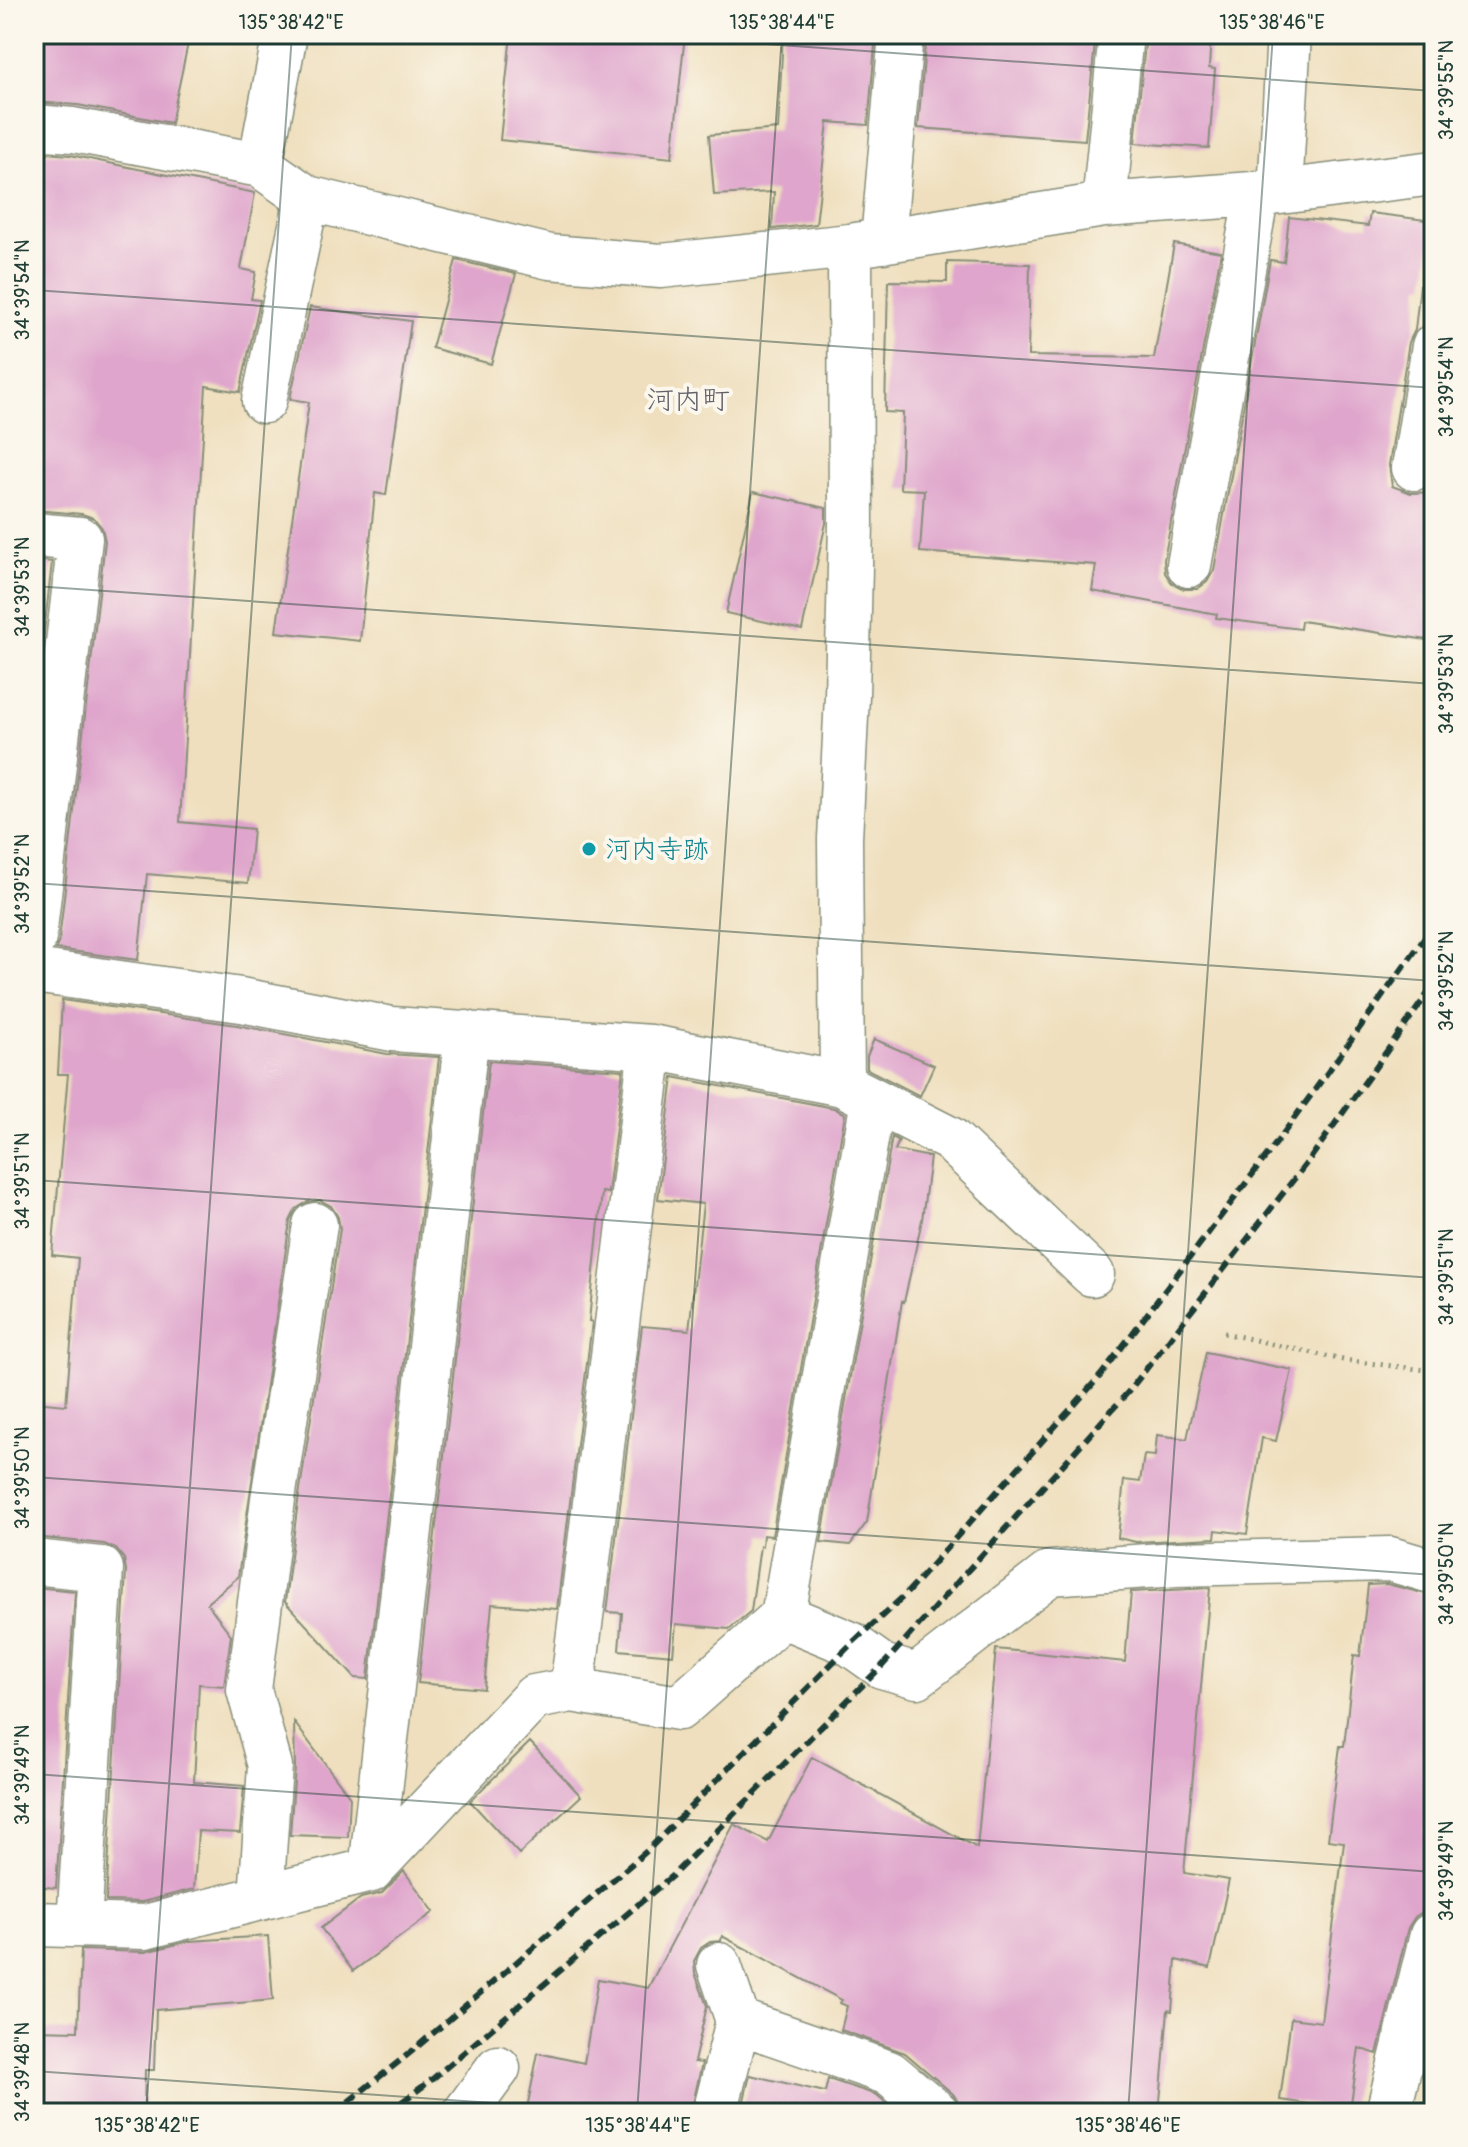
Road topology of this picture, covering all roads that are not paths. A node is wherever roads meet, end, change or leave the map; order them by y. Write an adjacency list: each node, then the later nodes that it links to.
1 (285, 34): 6 (street)
2 (901, 34): 11 (street)
3 (1121, 34): 10 (street)
4 (1289, 34): 8 (street)
5 (34, 127): 6 (street)
6 (260, 165): 9 (street)
7 (1434, 173): 8 (street)
8 (1269, 193): 10 (street); 16 (street)
9 (307, 198): 11 (street); 13 (street)
10 (1104, 205): 11 (street)
11 (867, 244): 21 (street)
12 (1434, 346): 14 (street)
13 (264, 401)
14 (1414, 468)
15 (34, 535): 17 (street)
16 (1189, 565)
17 (34, 938)
18 (34, 971): 19 (street)
19 (467, 1033): 20 (street); 28 (street)
20 (651, 1047): 21 (street); 27 (street)
21 (857, 1092): 23 (street); 26 (street)
22 (315, 1225): 29 (street)
23 (1092, 1274)
24 (34, 1562): 31 (street)
25 (1434, 1572): 26 (street)
26 (783, 1616): 27 (street)
27 (572, 1690): 28 (street)
28 (371, 1870): 29 (street)
29 (261, 1898): 31 (street)
30 (34, 1924): 31 (street)
31 (79, 1925)
32 (1432, 1935): 39 (street)
33 (719, 1965): 34 (street)
34 (738, 2021): 37 (street); 38 (street)
35 (498, 2068): 36 (street)
36 (465, 2113)
37 (715, 2113)
38 (937, 2113)
39 (1388, 2113)

